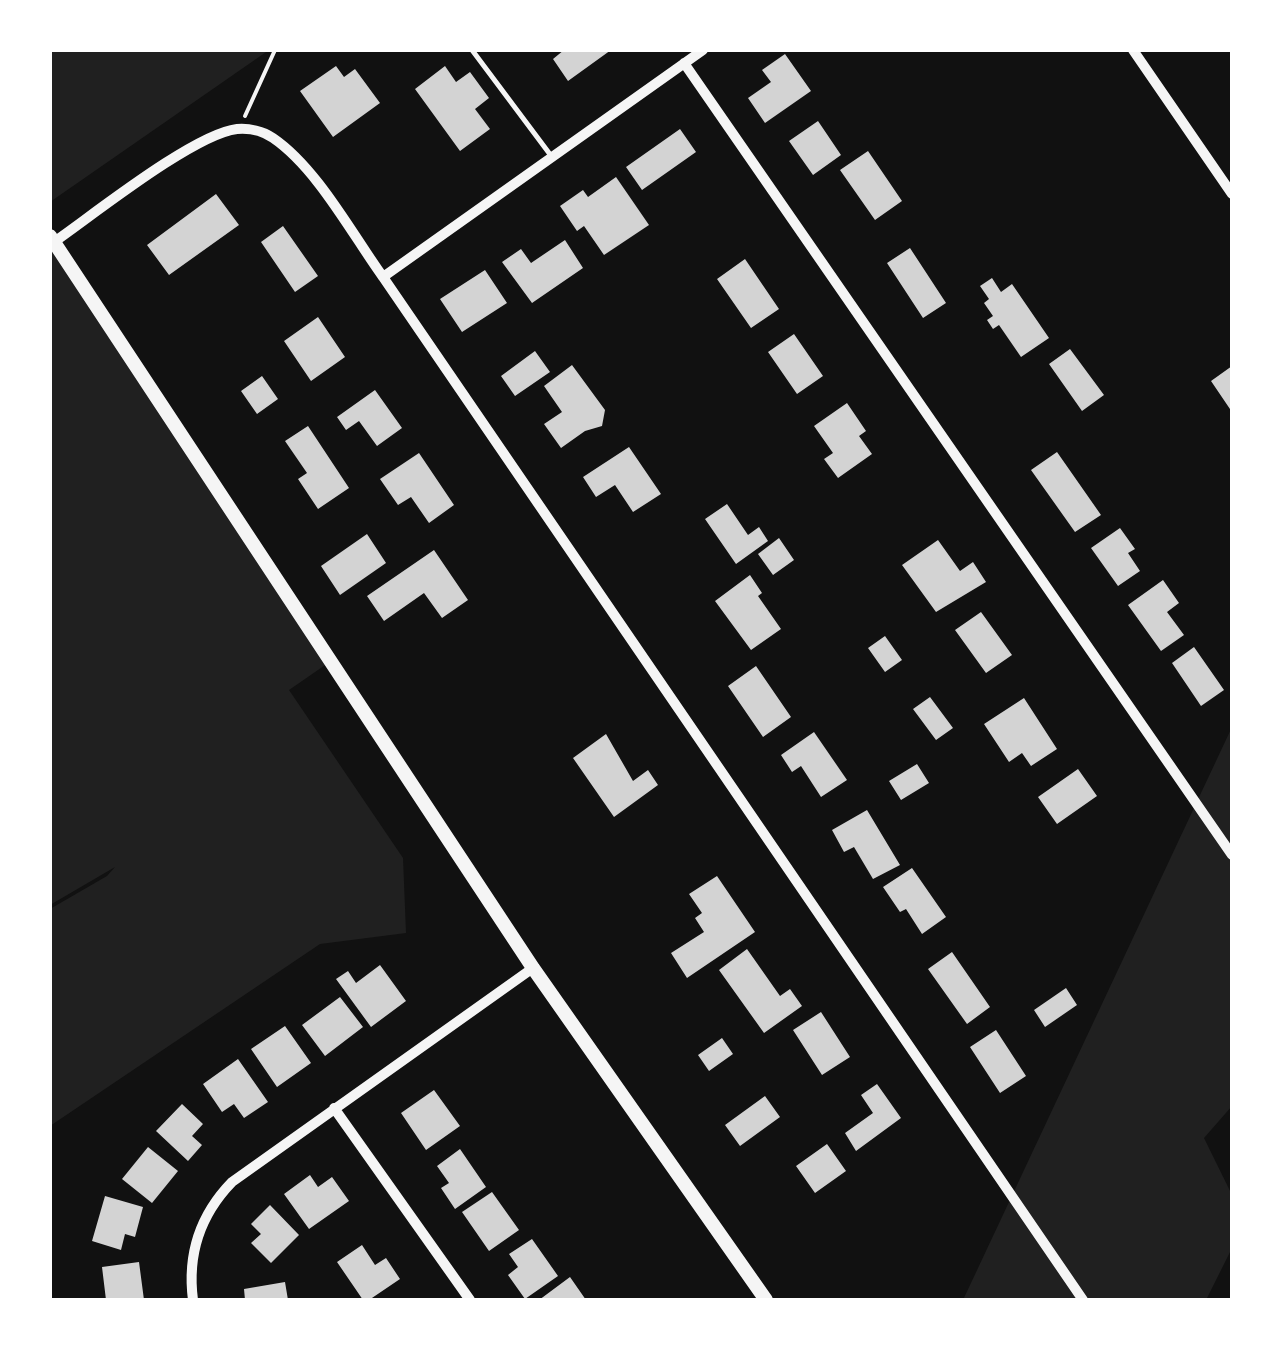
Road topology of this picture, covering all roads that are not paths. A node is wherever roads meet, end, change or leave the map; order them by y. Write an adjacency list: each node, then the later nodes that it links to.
1 (472, 50): 5 (lane)
2 (703, 50): 4 (street)
3 (1133, 50): 6 (street)
4 (684, 63): 5 (street); 9 (street)
5 (552, 157): 8 (street)
6 (1232, 194)
7 (52, 239): 8 (street); 10 (main road)
8 (383, 277): 15 (street)
9 (1232, 855)
10 (534, 968): 11 (street); 14 (main road)
11 (334, 1108): 12 (street); 13 (street)
12 (193, 1300)
13 (470, 1300)
14 (766, 1300)
15 (1083, 1300)

